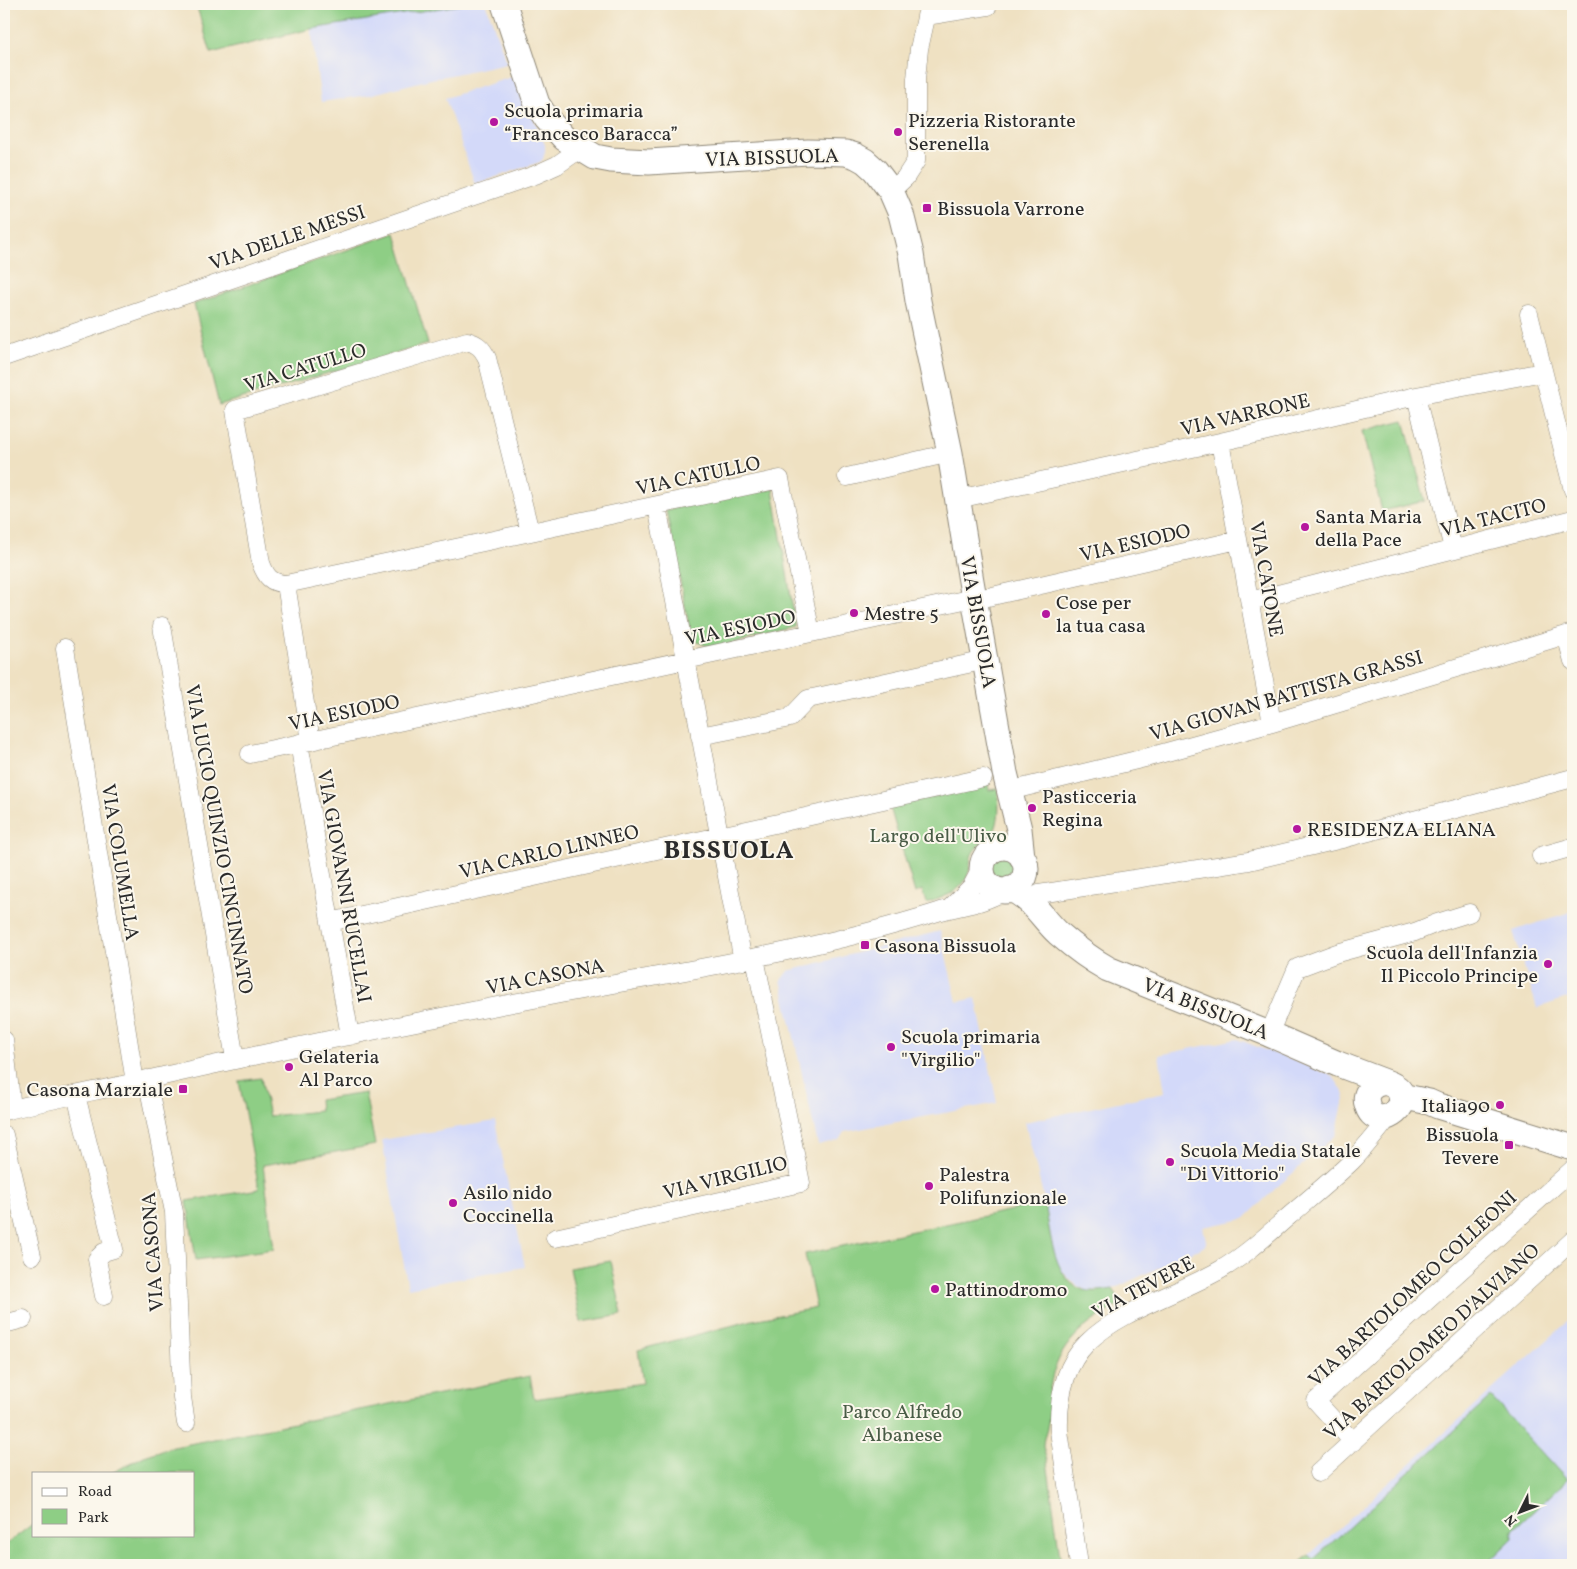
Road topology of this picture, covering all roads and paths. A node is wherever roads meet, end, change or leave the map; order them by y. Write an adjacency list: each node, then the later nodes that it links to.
1 (504, 4): 4 (street, VIA BISSUOLA)
2 (988, 6): 3 (street)
3 (928, 10): 5 (street)
4 (580, 149): 5 (street, VIA BISSUOLA); 7 (street, VIA DELLE MESSI)
5 (891, 191): 11 (street, VIA BISSUOLA)
6 (1529, 314): 8 (street)
7 (4, 357)
8 (1543, 372): 9 (street, VIA VARRONE); 13 (street)
9 (1416, 396): 10 (street, VIA VARRONE); 19 (street)
10 (1220, 442): 14 (street, VIA VARRONE); 18 (street, VIA CATONE)
11 (950, 453): 12 (street); 14 (street, VIA BISSUOLA)
12 (847, 476)
13 (1573, 490)
14 (958, 499): 21 (street, VIA BISSUOLA)
15 (657, 506): 17 (street, VIA CATULLO); 24 (street, VIA CATULLO); 27 (street)
16 (1573, 519): 19 (street, VIA TACITO)
17 (530, 532): 20 (street, VIA CATULLO); 20 (street, VIA CATULLO)
18 (1238, 540): 21 (street, VIA ESIODO); 22 (street, VIA CATONE)
19 (1453, 549): 22 (street, VIA TACITO)
20 (286, 584): 32 (street, VIA GIOVANNI RUCELLAI)
21 (974, 599): 24 (street, VIA ESIODO); 28 (street, VIA BISSUOLA)
22 (1250, 601): 30 (street, VIA CATONE)
23 (162, 626): 50 (street, VIA LUCIO QUINZIO CINCINNATO)
24 (811, 633): 27 (street, VIA ESIODO)
25 (1570, 634): 29 (street); 30 (street, VIA GIOVAN BATTISTA GRASSI)
26 (66, 648): 51 (street, VIA COLUMELLA)
27 (686, 660): 31 (street); 32 (street, VIA ESIODO)
28 (986, 660): 31 (street); 36 (street, VIA BISSUOLA)
29 (1573, 661)
30 (1272, 723): 36 (street, VIA GIOVAN BATTISTA GRASSI)
31 (700, 736): 37 (street)
32 (305, 742): 33 (street, VIA ESIODO); 45 (street, VIA GIOVANNI RUCELLAI)
33 (250, 754)
34 (982, 778): 37 (street, VIA CARLO LINNEO)
35 (1573, 778): 42 (street, VIA CASONA)
36 (1009, 791): 40 (street, VIA BISSUOLA); 41 (street, VIA BISSUOLA)
37 (719, 835): 45 (street, VIA CARLO LINNEO); 46 (street)
38 (1573, 847): 39 (street)
39 (1541, 856)
40 (986, 860): 41 (street); 42 (street); 43 (street, VIA CASONA)
41 (1024, 860): 42 (street, VIA BISSUOLA)
42 (1021, 894): 43 (street, VIA CASONA); 47 (street, VIA BISSUOLA)
43 (950, 908): 46 (street, VIA CASONA)
44 (1469, 913): 47 (street)
45 (330, 922): 48 (street, VIA GIOVANNI RUCELLAI)
46 (749, 960): 48 (street, VIA CASONA); 58 (street, VIA VIRGILIO)
47 (1269, 1034): 53 (street, VIA BISSUOLA)
48 (350, 1036): 50 (street, VIA CASONA)
49 (4, 1040): 54 (street)
50 (235, 1058): 51 (street, VIA CASONA)
51 (141, 1080): 52 (street, VIA CASONA); 64 (street, VIA CASONA)
52 (76, 1095): 54 (street, VIA CASONA); 61 (street)
53 (1385, 1101): 56 (street); 67 (street, VIA TEVERE)
54 (8, 1110)
55 (4, 1135): 60 (street)
56 (1573, 1147)
57 (1573, 1169): 65 (street, VIA BARTOLOMEO COLLEONI)
58 (555, 1238)
59 (1573, 1240): 65 (street, VIA BARTOLOMEO D'ALVIANO)
60 (32, 1256)
61 (104, 1296)
62 (23, 1319): 63 (street)
63 (4, 1324)
64 (186, 1423)
65 (1353, 1442): 66 (street, VIA BARTOLOMEO D'ALVIANO)
66 (1318, 1473)
67 (1079, 1565)

